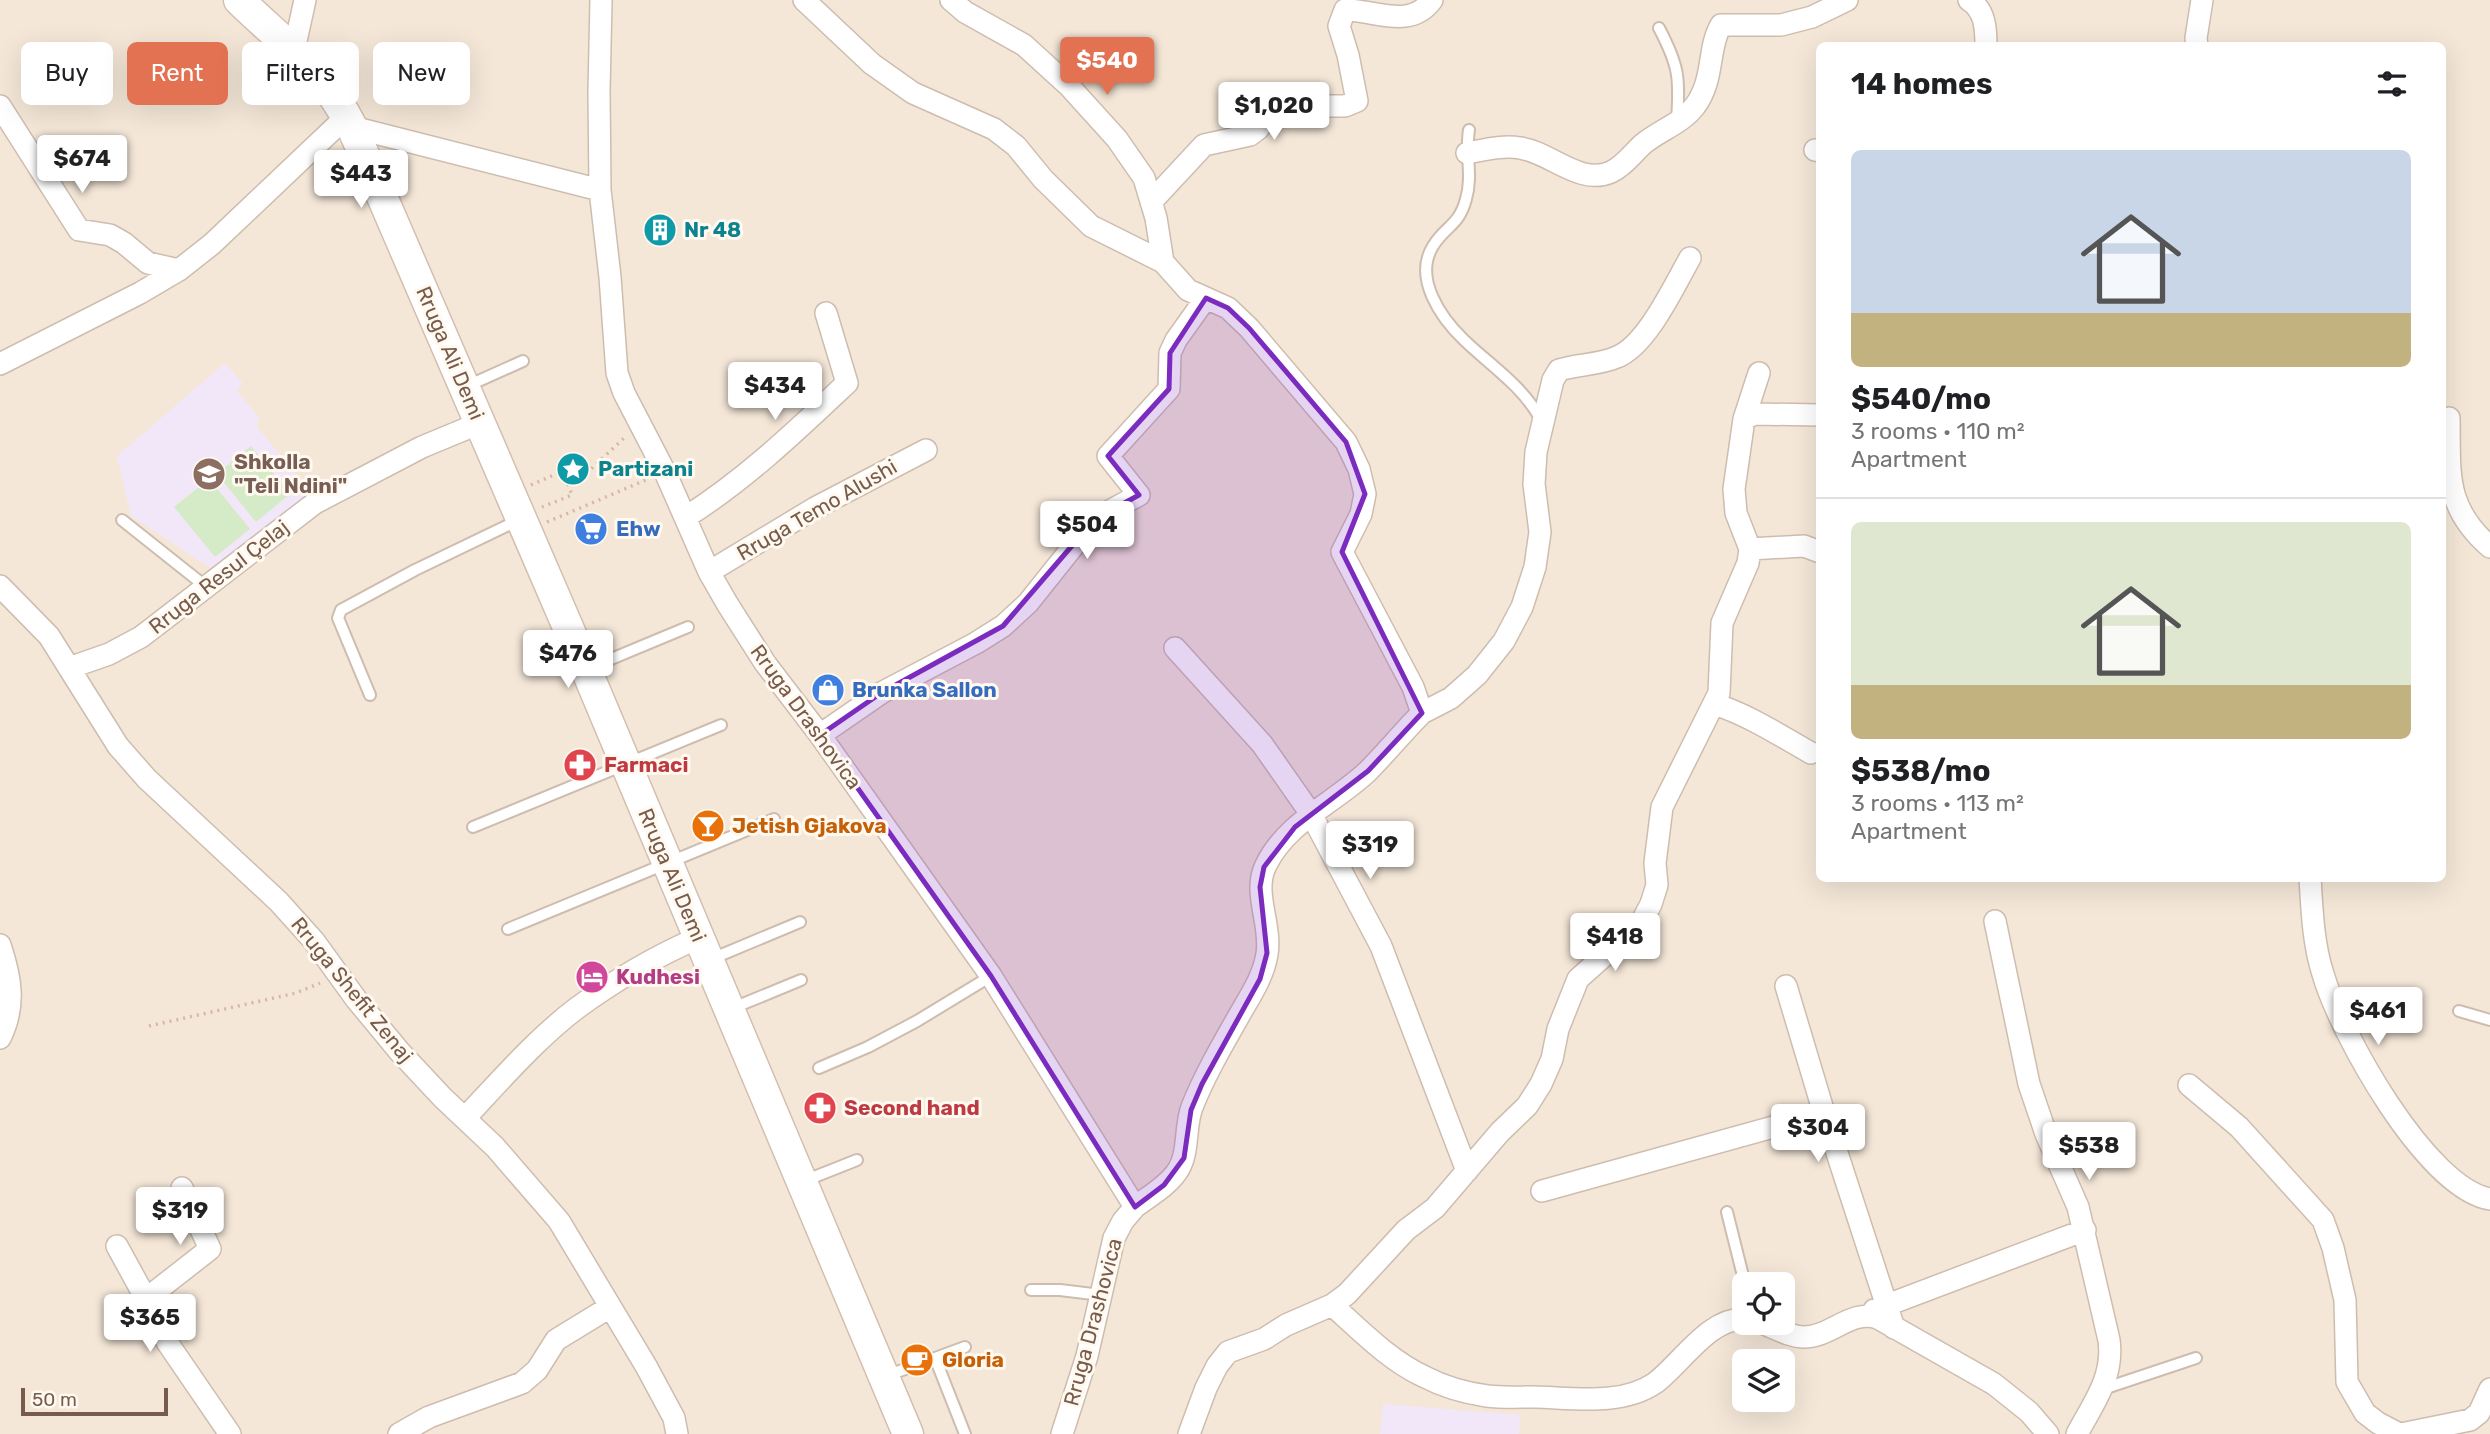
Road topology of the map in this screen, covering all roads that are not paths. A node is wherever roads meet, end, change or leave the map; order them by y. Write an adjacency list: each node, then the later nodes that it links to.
1 (239, 0): 11 (main road, Rruga Ali Demi)
2 (305, 0): 12 (street)
3 (601, 0): 21 (street, Rruga Drashovica)
4 (804, 0): 24 (street)
5 (951, 0): 22 (street)
6 (1432, 0): 22 (street)
7 (1847, 0): 18 (street)
8 (1969, 0): 13 (street)
9 (2202, 0): 14 (street)
10 (1659, 28): 18 (lane)
11 (285, 42)
12 (296, 42)
13 (1986, 42)
14 (2196, 42)
15 (340, 105): 17 (main road, Rruga Ali Demi)
16 (0, 106): 25 (street)
17 (349, 121): 21 (street); 25 (street); 31 (main road, Rruga Ali Demi)
18 (1677, 124): 20 (street)
19 (1469, 130): 20 (lane)
20 (1466, 153): 36 (lane)
21 (600, 190): 38 (street, Rruga Drashovica)
22 (1151, 202): 24 (street)
23 (1690, 258): 36 (street)
24 (1163, 261): 26 (street)
25 (179, 270): 29 (street)
26 (1206, 298): 53 (street); 55 (street)
27 (826, 313): 38 (street)
28 (523, 360): 31 (lane)
29 (0, 364)
30 (1759, 373): 34 (street)
31 (464, 387): 35 (main road, Rruga Ali Demi)
32 (1816, 415): 34 (street)
33 (2449, 418): 41 (street)
34 (1744, 419): 42 (street)
35 (480, 423): 39 (main road, Rruga Ali Demi); 46 (street, Rruga Resul Çelaj)
36 (1544, 425): 53 (street)
37 (926, 450): 44 (street, Rruga Temo Alushi)
38 (686, 517): 44 (street, Rruga Drashovica)
39 (533, 518): 50 (main road, Rruga Ali Demi); 51 (lane)
40 (122, 520): 46 (lane)
41 (2490, 547)
42 (1750, 549): 43 (street); 52 (street)
43 (1816, 550)
44 (709, 572): 55 (street, Rruga Drashovica)
45 (0, 586): 49 (street, Rruga Shefit Zenaj)
46 (205, 586): 49 (street, Rruga Resul Çelaj)
47 (688, 627): 50 (lane)
48 (1175, 648): 58 (street)
49 (69, 668): 78 (street, Rruga Shefit Zenaj)
50 (587, 669): 57 (main road, Rruga Ali Demi)
51 (370, 695)
52 (1714, 704): 56 (street); 80 (street)
53 (1422, 713): 58 (street)
54 (721, 725): 57 (lane)
55 (820, 735): 68 (street, Rruga Drashovica)
56 (1811, 752)
57 (626, 765): 60 (lane); 61 (main road, Rruga Ali Demi)
58 (1311, 814): 80 (street); 85 (street)
59 (774, 819): 61 (lane)
60 (473, 827)
61 (667, 864): 65 (lane); 67 (main road, Rruga Ali Demi)
62 (2310, 882): 84 (street)
63 (1995, 921): 87 (street)
64 (800, 922): 67 (lane)
65 (508, 929)
66 (0, 945): 74 (street)
67 (703, 949): 71 (main road, Rruga Ali Demi); 78 (street)
68 (991, 976): 75 (lane); 85 (street, Rruga Drashovica)
69 (801, 980): 71 (lane)
70 (1786, 986): 77 (street)
71 (730, 1010): 81 (main road, Rruga Ali Demi)
72 (2459, 1011): 73 (lane)
73 (2490, 1020)
74 (0, 1038)
75 (818, 1068)
76 (2189, 1085): 116 (street)
77 (1824, 1113): 83 (street); 93 (street)
78 (465, 1118): 95 (street, Rruga Shefit Zenaj)
79 (857, 1160): 81 (lane)
80 (1467, 1171): 94 (street)
81 (802, 1182): 103 (main road, Rruga Ali Demi)
82 (182, 1188): 92 (street)
83 (1542, 1191)
84 (2490, 1199)
85 (1135, 1207): 91 (street, Rruga Drashovica)
86 (1727, 1212): 89 (lane)
87 (2085, 1230): 93 (street); 105 (street)
88 (117, 1246): 92 (street)
89 (1742, 1272)
90 (1031, 1290): 91 (lane)
91 (1101, 1295): 112 (street, Rruga Drashovica)
92 (146, 1299): 108 (street)
93 (1885, 1305): 96 (street); 98 (street)
94 (1332, 1306): 97 (street); 113 (street)
95 (610, 1307): 107 (street, Rruga Shefit Zenaj); 109 (street)
96 (1861, 1315): 98 (street); 99 (street)
97 (1732, 1321)
98 (1894, 1328): 114 (street)
99 (1795, 1335)
100 (965, 1347): 101 (lane)
101 (935, 1358): 103 (lane); 111 (lane)
102 (2196, 1358): 105 (lane)
103 (884, 1377): 110 (main road, Rruga Ali Demi)
104 (2490, 1389): 106 (street)
105 (2100, 1390): 115 (street)
106 (2480, 1422): 116 (street)
107 (675, 1426)
108 (230, 1434)
109 (399, 1434)
110 (908, 1434)
111 (965, 1434)
112 (1062, 1434)
113 (1189, 1434)
114 (2049, 1434)
115 (2077, 1434)
116 (2400, 1434)

